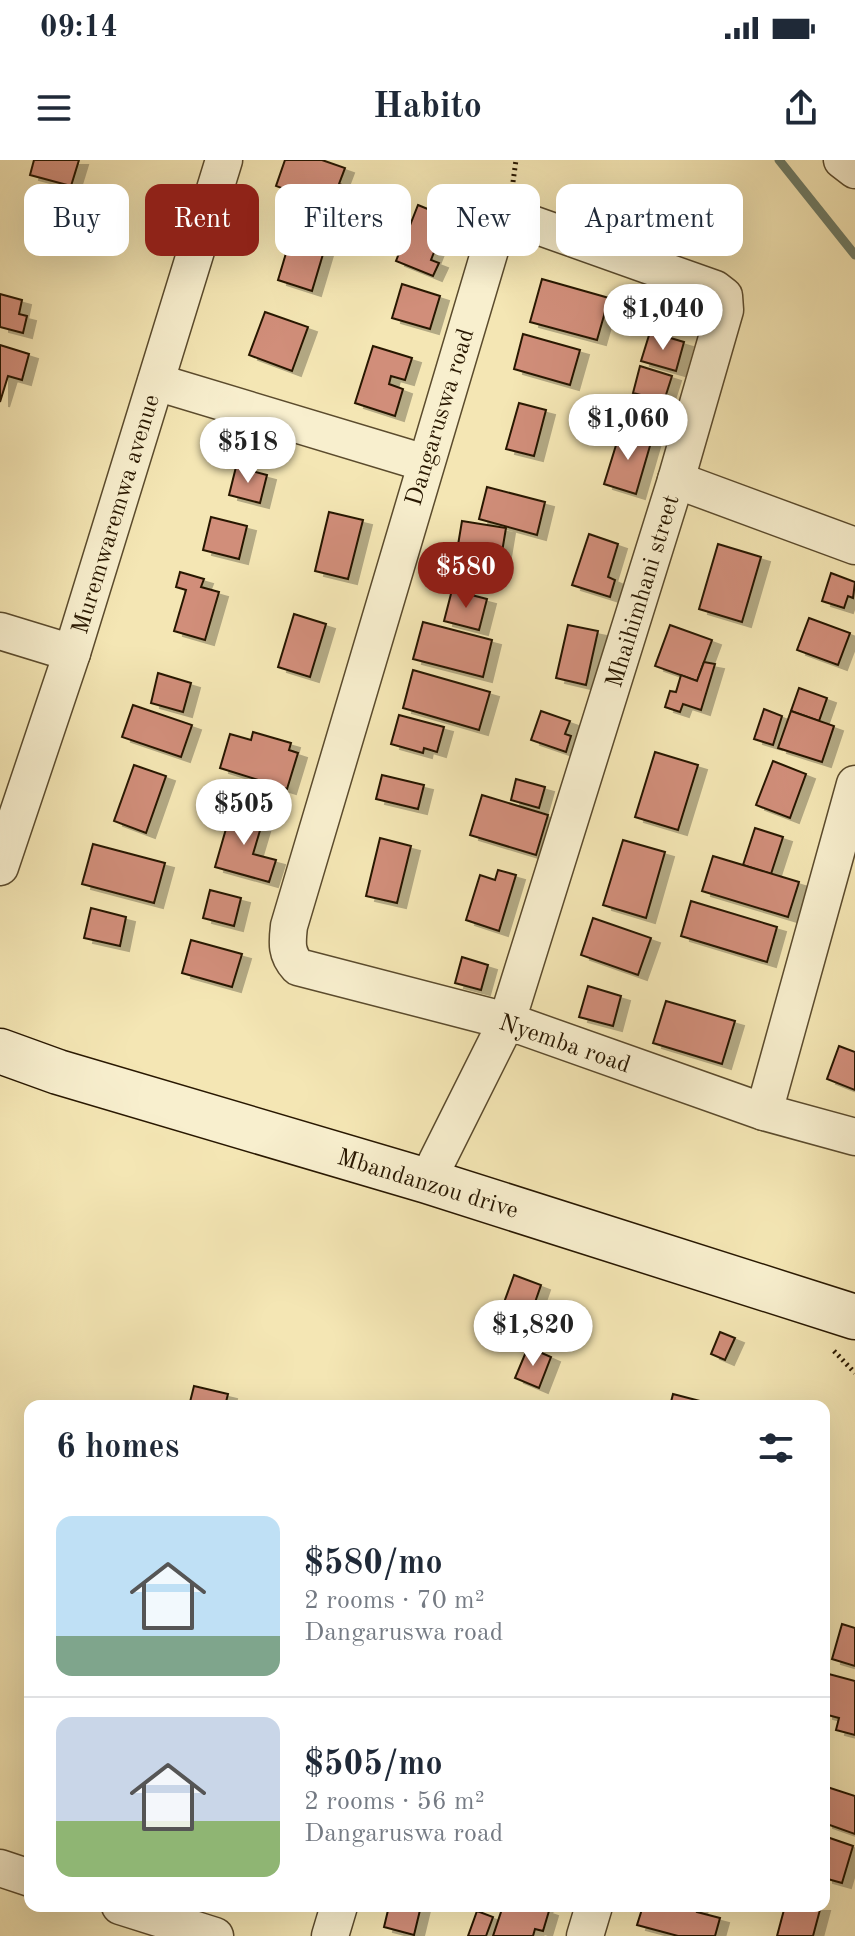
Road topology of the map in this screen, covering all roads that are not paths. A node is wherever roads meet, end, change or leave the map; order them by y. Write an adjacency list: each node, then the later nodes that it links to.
1 (224, 160): 6 (street, Muremwaremwa avenue)
2 (842, 160): 3 (street)
3 (855, 170)
4 (540, 227): 8 (street, Mhaihimhani street)
5 (488, 256): 7 (street, Dangaruswa road)
6 (156, 382): 7 (street); 11 (street, Muremwaremwa avenue)
7 (425, 463): 14 (street, Dangaruswa road)
8 (676, 480): 9 (street); 15 (street, Mhaihimhani street)
9 (855, 546)
10 (0, 631): 11 (street)
11 (72, 653): 13 (street, Muremwaremwa avenue)
12 (855, 784): 17 (street)
13 (0, 867)
14 (287, 944): 15 (street, Nyemba road)
15 (507, 1021): 17 (street, Nyemba road); 19 (street, Mhaihimhani street)
16 (0, 1051): 19 (street, Mbandanzou drive)
17 (764, 1112): 18 (street, Nyemba road)
18 (855, 1137)
19 (427, 1181): 20 (street, Mbandanzou drive)
20 (855, 1317)
21 (0, 1868): 22 (street)
22 (24, 1876)
23 (139, 1912): 26 (street)
24 (337, 1912): 27 (street)
25 (592, 1912): 28 (street)
26 (215, 1936)
27 (330, 1936)
28 (585, 1936)

